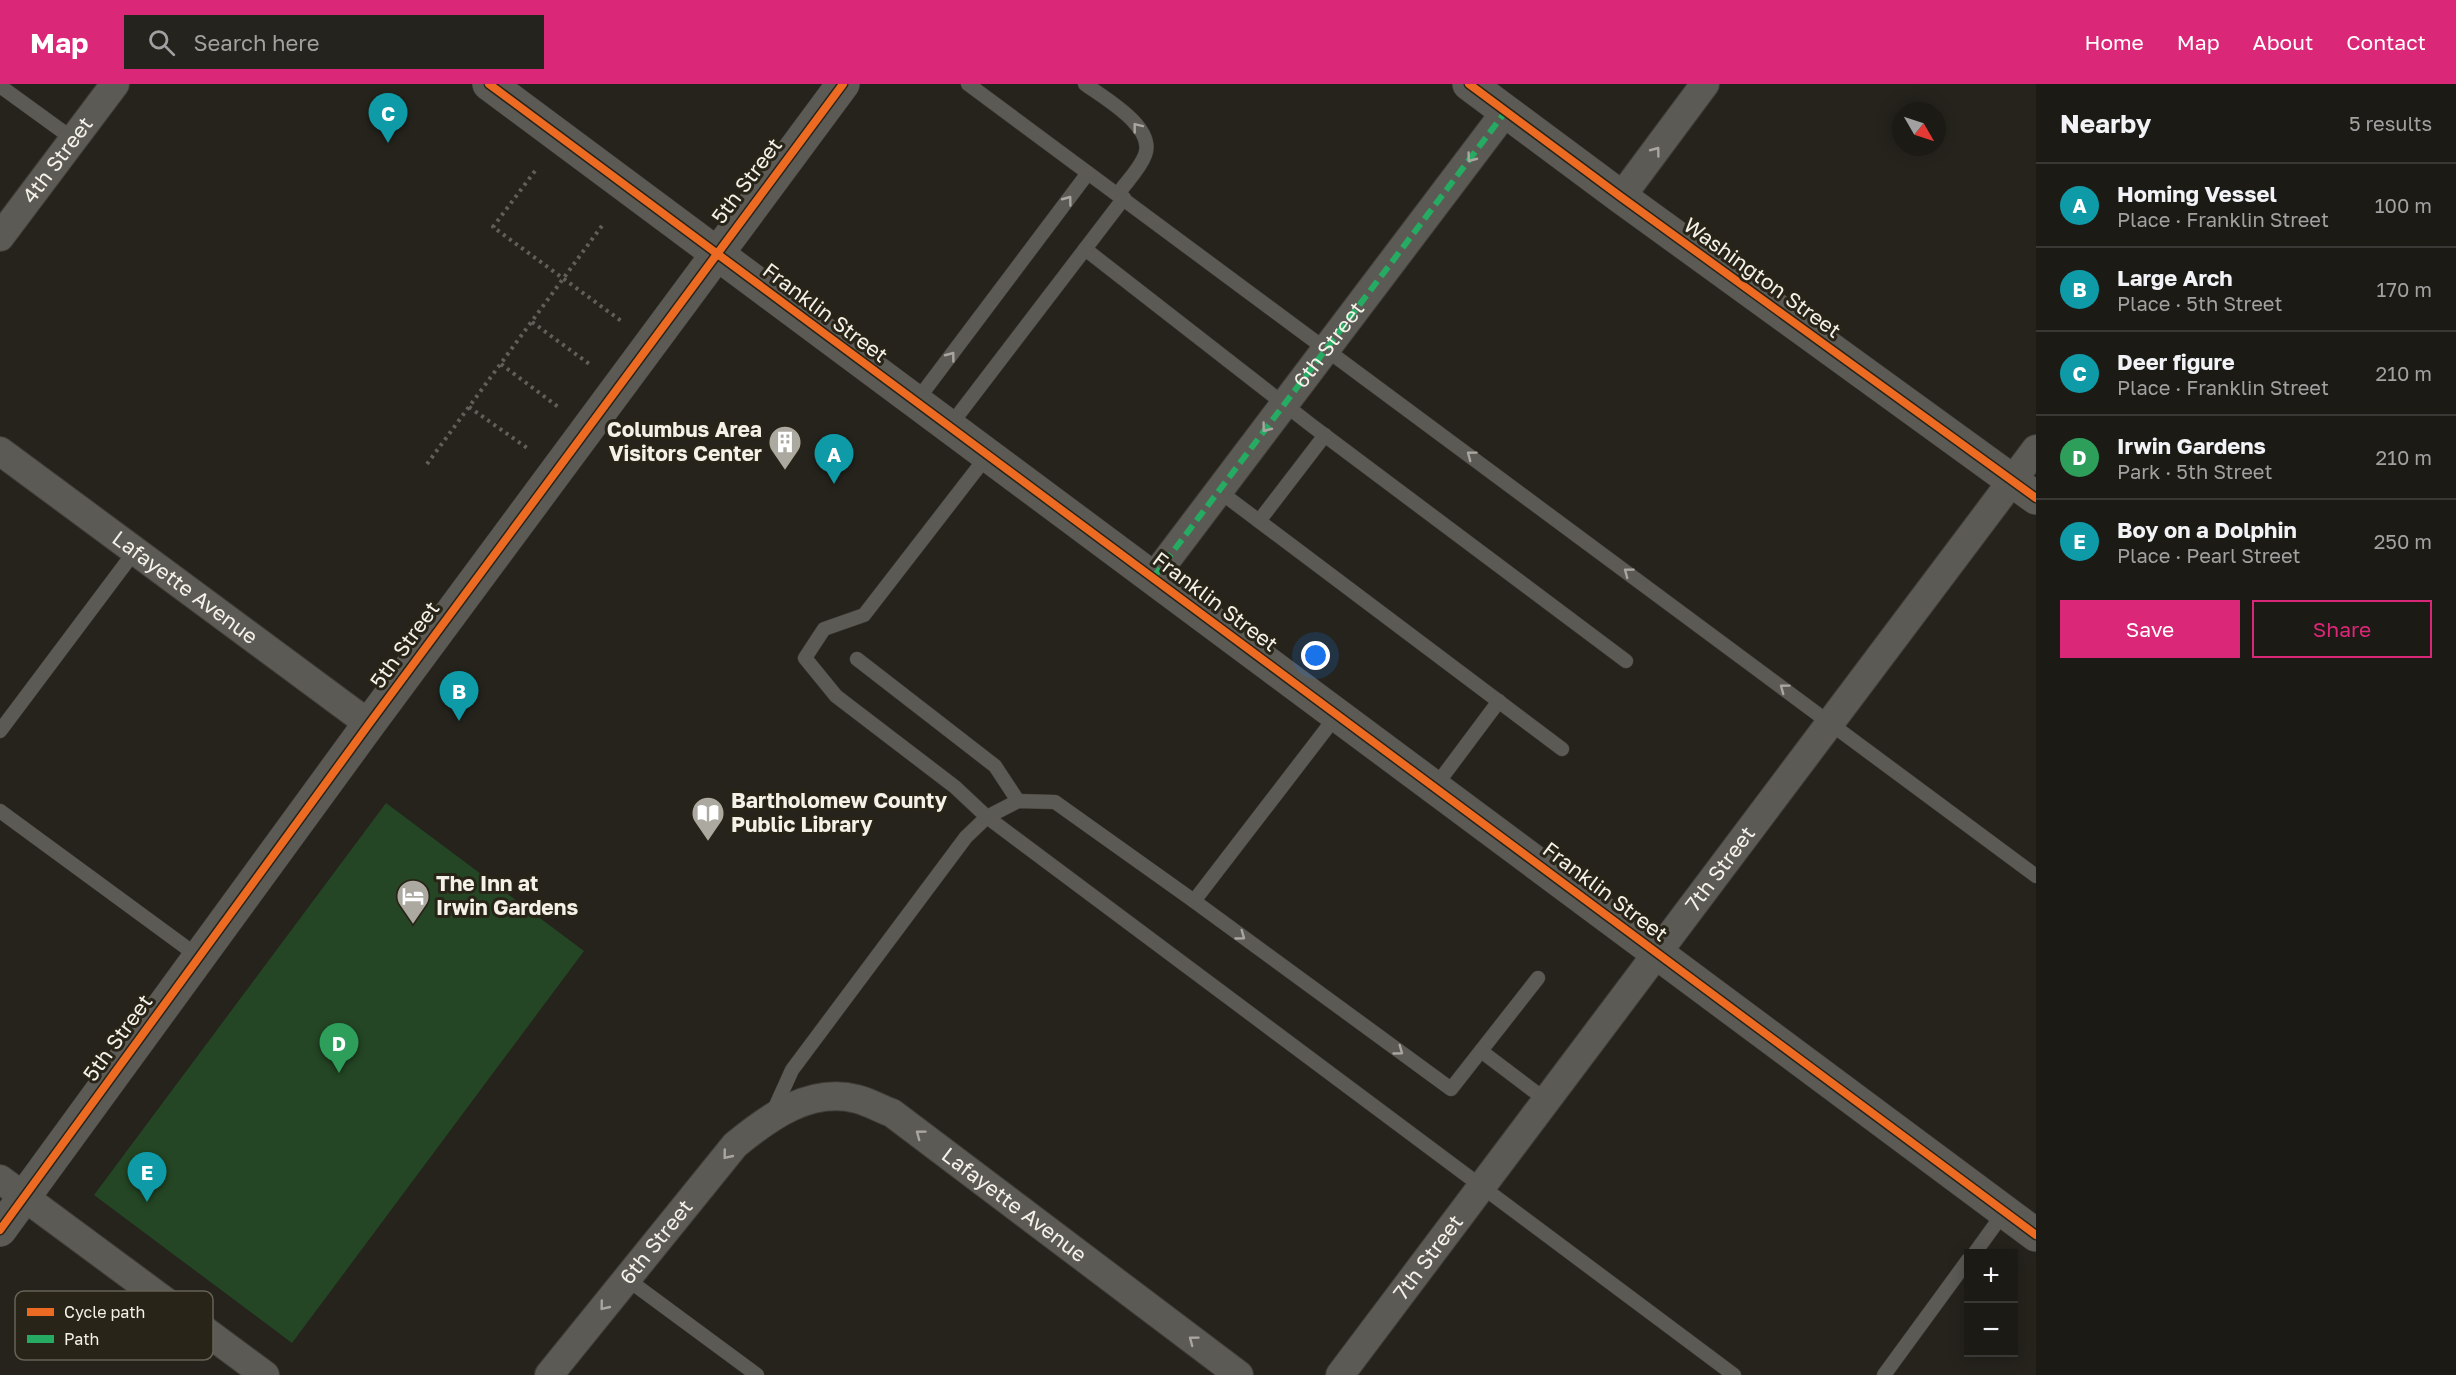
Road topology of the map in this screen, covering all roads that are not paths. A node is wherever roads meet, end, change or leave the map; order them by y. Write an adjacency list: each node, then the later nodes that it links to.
1 (115, 84): 10 (street, 4th Street)
2 (489, 84): 16 (street, Franklin Street)
3 (843, 84): 16 (street, 5th Street)
4 (968, 84): 11 (lane)
5 (1085, 84): 12 (lane, one-way to 5)
6 (1469, 84): 9 (street, Washington Street)
7 (1705, 84): 13 (street, one-way to 7)
8 (0, 86): 10 (lane)
9 (1506, 111): 13 (street, Washington Street); 17 (street, 6th Street, one-way to 17)
10 (74, 139): 14 (street, 4th Street)
11 (1089, 173): 12 (lane); 18 (lane, one-way to 11)
12 (1121, 196): 15 (lane); 17 (lane)
13 (1621, 197): 25 (street, Washington Street)
14 (0, 237)
15 (1085, 249): 19 (lane); 20 (lane)
16 (715, 254): 18 (street, Franklin Street); 35 (street, 5th Street)
17 (1327, 348): 19 (street, 6th Street); 34 (lane, one-way to 17)
18 (915, 403): 20 (street, Franklin Street)
19 (1284, 404): 21 (lane); 26 (street, 6th Street, one-way to 26)
20 (949, 427): 24 (street, Franklin Street)
21 (1325, 435): 27 (lane); 31 (lane)
22 (2036, 449): 25 (street, 7th Street)
23 (0, 451): 28 (street, Lafayette Avenue)
24 (987, 456): 29 (street, Franklin Street); 41 (lane)
25 (2024, 489): 34 (street, 7th Street)
26 (1219, 491): 27 (lane); 29 (street, 6th Street)
27 (1259, 521): 32 (lane)
28 (135, 551): 35 (street, Lafayette Avenue); 36 (lane)
29 (1153, 578): 33 (street, Franklin Street)
30 (856, 659): 39 (lane)
31 (1626, 661)
32 (1499, 701): 37 (lane); 38 (lane)
33 (1336, 715): 38 (street, Franklin Street); 43 (lane)
34 (1831, 723): 42 (lane); 44 (street, 7th Street)
35 (369, 724): 45 (street, 5th Street)
36 (0, 731)
37 (1562, 749)
38 (1434, 788): 44 (street, Franklin Street)
39 (1018, 801): 41 (lane); 43 (lane)
40 (0, 811): 45 (lane)
41 (987, 817): 49 (lane); 50 (lane)
42 (2036, 876)
43 (1194, 901): 47 (lane, one-way to 47)
44 (1658, 954): 48 (street, 7th Street); 52 (street, Franklin Street)
45 (199, 957): 51 (street, 5th Street)
46 (1538, 978): 47 (lane)
47 (1481, 1051): 48 (lane)
48 (1547, 1101): 50 (street, 7th Street)
49 (771, 1116): 57 (street, 6th Street, one-way to 57); 63 (street, Lafayette Avenue, one-way to 49)
50 (1482, 1186): 64 (street, 7th Street); 65 (lane)
51 (12, 1188): 53 (street, 5th Street); 58 (street)
52 (2005, 1212): 54 (street, Franklin Street); 55 (lane)
53 (0, 1230)
54 (2036, 1234)
55 (1978, 1249)
56 (1964, 1265): 66 (lane)
57 (627, 1279): 61 (street, 6th Street, one-way to 61); 62 (lane)
58 (151, 1291)
59 (213, 1337): 60 (street)
60 (265, 1375)
61 (549, 1375)
62 (757, 1375)
63 (1239, 1375)
64 (1340, 1375)
65 (1734, 1375)
66 (1884, 1375)

